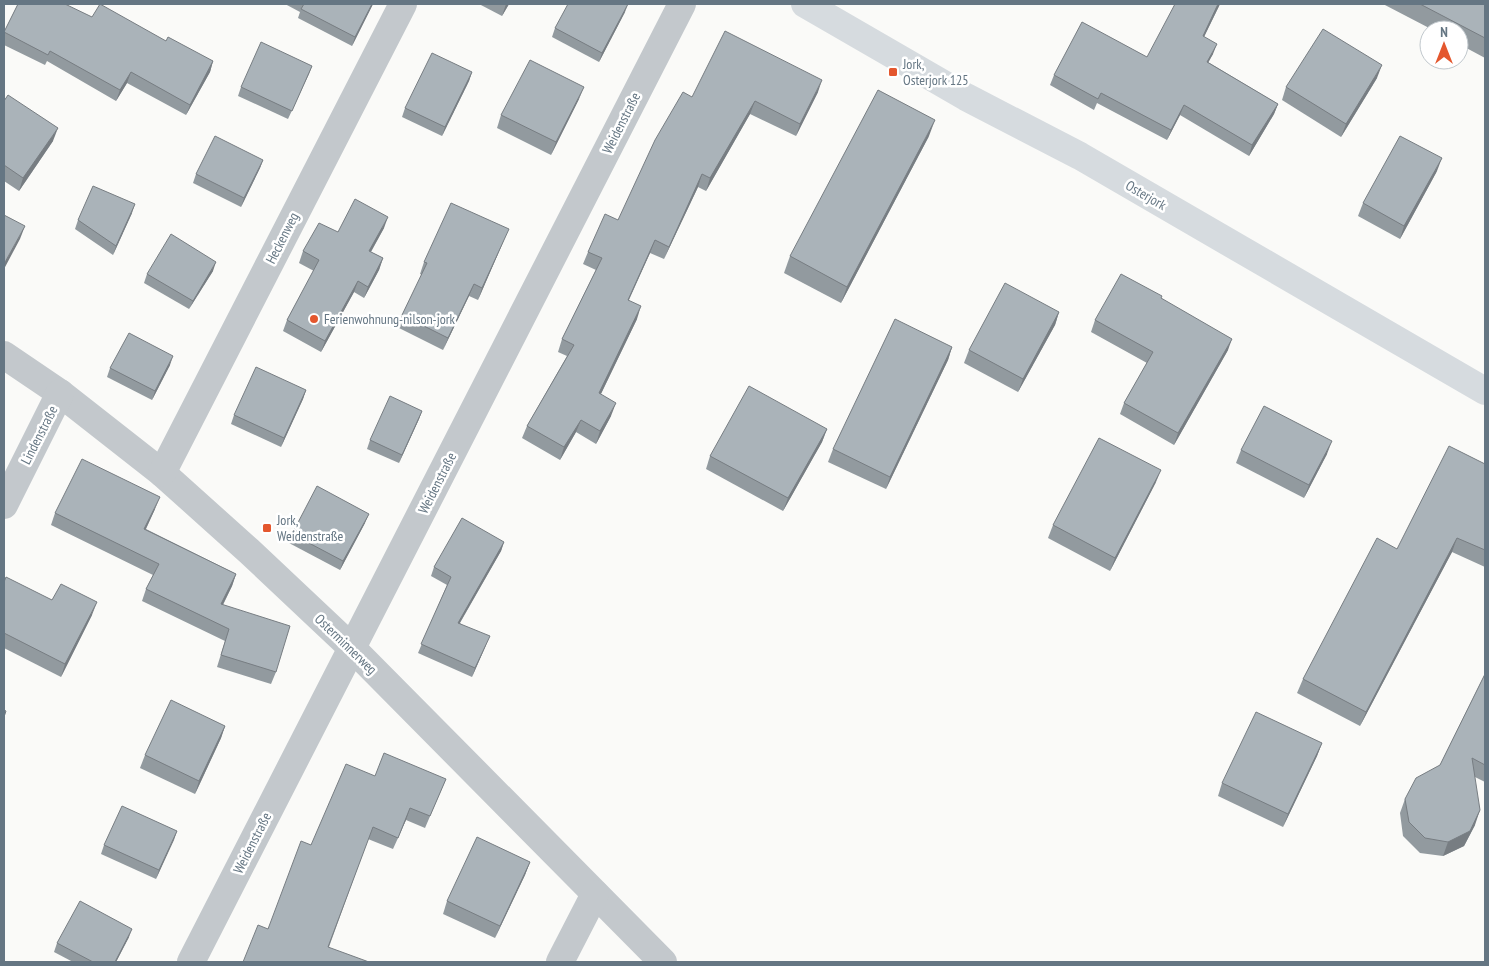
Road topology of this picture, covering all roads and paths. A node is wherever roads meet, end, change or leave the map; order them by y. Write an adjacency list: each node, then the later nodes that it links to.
1 (403, 4): 7 (street, Heckenweg)
2 (682, 4): 9 (street, Weidenstraße)
3 (805, 4): 5 (main road, Osterjork)
4 (4, 354): 6 (street, Osterminnerweg)
5 (1485, 391)
6 (60, 393): 7 (street, Osterminnerweg); 8 (street, Lindenstraße)
7 (162, 473): 9 (street, Osterminnerweg)
8 (4, 505)
9 (352, 648): 10 (street, Osterminnerweg); 11 (street, Weidenstraße)
10 (594, 894): 12 (street); 13 (street, Osterminnerweg)
11 (191, 962)
12 (560, 962)
13 (663, 962)

